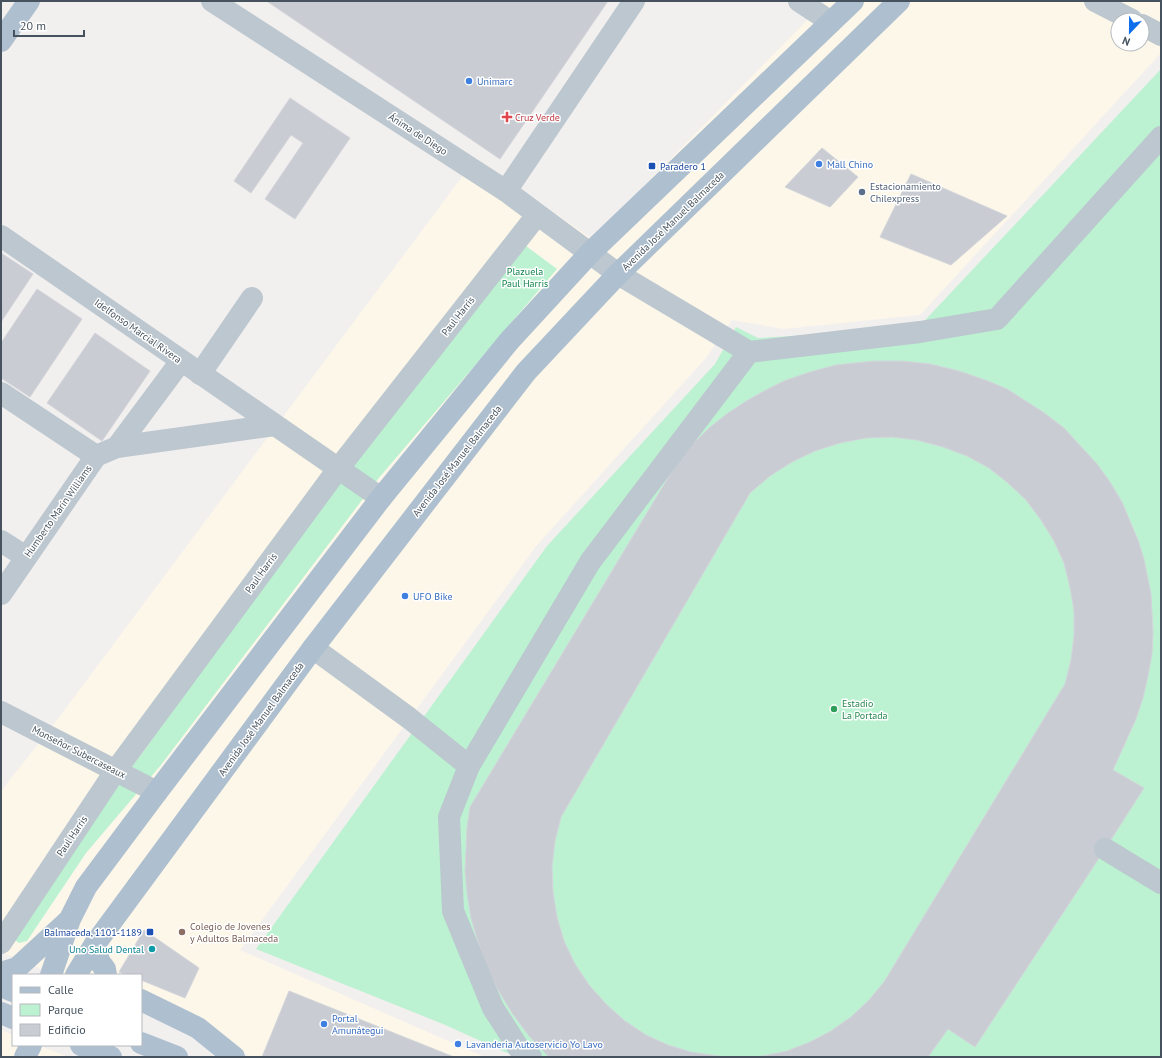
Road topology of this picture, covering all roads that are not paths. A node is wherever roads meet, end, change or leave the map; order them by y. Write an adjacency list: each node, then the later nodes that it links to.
1 (29, 1): 12 (main road)
2 (212, 1): 14 (street, Ánima de Diego)
3 (634, 1): 14 (street)
4 (799, 1): 9 (street)
5 (852, 1): 9 (main road)
6 (899, 1): 18 (main road, Avenida José Manuel Balmaceda)
7 (1095, 1): 8 (street)
8 (1116, 12)
9 (831, 22): 17 (main road)
10 (1150, 29): 11 (street)
11 (1161, 35)
12 (1, 41)
13 (1161, 137): 20 (street)
14 (506, 191): 15 (street, Ánima de Diego)
15 (537, 215): 17 (street, Ánima de Diego); 27 (street, Paul Harris)
16 (1, 236): 21 (street, Idelfonso Marcial Rivera)
17 (590, 252): 18 (street, Ánima de Diego); 28 (main road)
18 (618, 274): 20 (street, Ánima de Diego); 32 (main road, Avenida José Manuel Balmaceda)
19 (252, 298): 22 (street)
20 (749, 352): 34 (street)
21 (181, 361): 22 (street, Idelfonso Marcial Rivera); 25 (street)
22 (200, 374): 24 (street, Idelfonso Marcial Rivera)
23 (1, 393): 26 (street)
24 (274, 425): 25 (street); 27 (street, Idelfonso Marcial Rivera)
25 (117, 447): 26 (street, Humberto Marín Williams)
26 (96, 456): 30 (street, Humberto Marín Williams)
27 (338, 469): 28 (street, Idelfonso Marcial Rivera); 35 (street, Paul Harris)
28 (381, 498): 36 (main road)
29 (1, 541): 30 (street)
30 (26, 557): 31 (street, Humberto Marín Williams)
31 (1, 594)
32 (313, 648): 34 (street); 41 (main road, Avenida José Manuel Balmaceda)
33 (1, 712): 35 (street, Monseñor Subercaseaux)
34 (469, 766): 58 (street)
35 (116, 770): 36 (street, Monseñor Subercaseaux); 40 (street, Paul Harris)
36 (157, 792): 39 (main road)
37 (1105, 849): 38 (street)
38 (1161, 883)
39 (70, 920): 42 (main road); 43 (main road)
40 (1, 943)
41 (95, 944): 44 (main road, Avenida José Manuel Balmaceda); 45 (main road)
42 (1, 973)
43 (51, 974)
44 (77, 974)
45 (106, 974)
46 (1, 986): 47 (main road)
47 (12, 991)
48 (142, 1000): 57 (main road)
49 (1, 1013): 50 (main road)
50 (12, 1018)
51 (142, 1043): 56 (main road)
52 (30, 1046): 54 (main road)
53 (84, 1046): 55 (main road)
54 (25, 1057)
55 (111, 1057)
56 (177, 1057)
57 (234, 1057)
58 (531, 1057)

